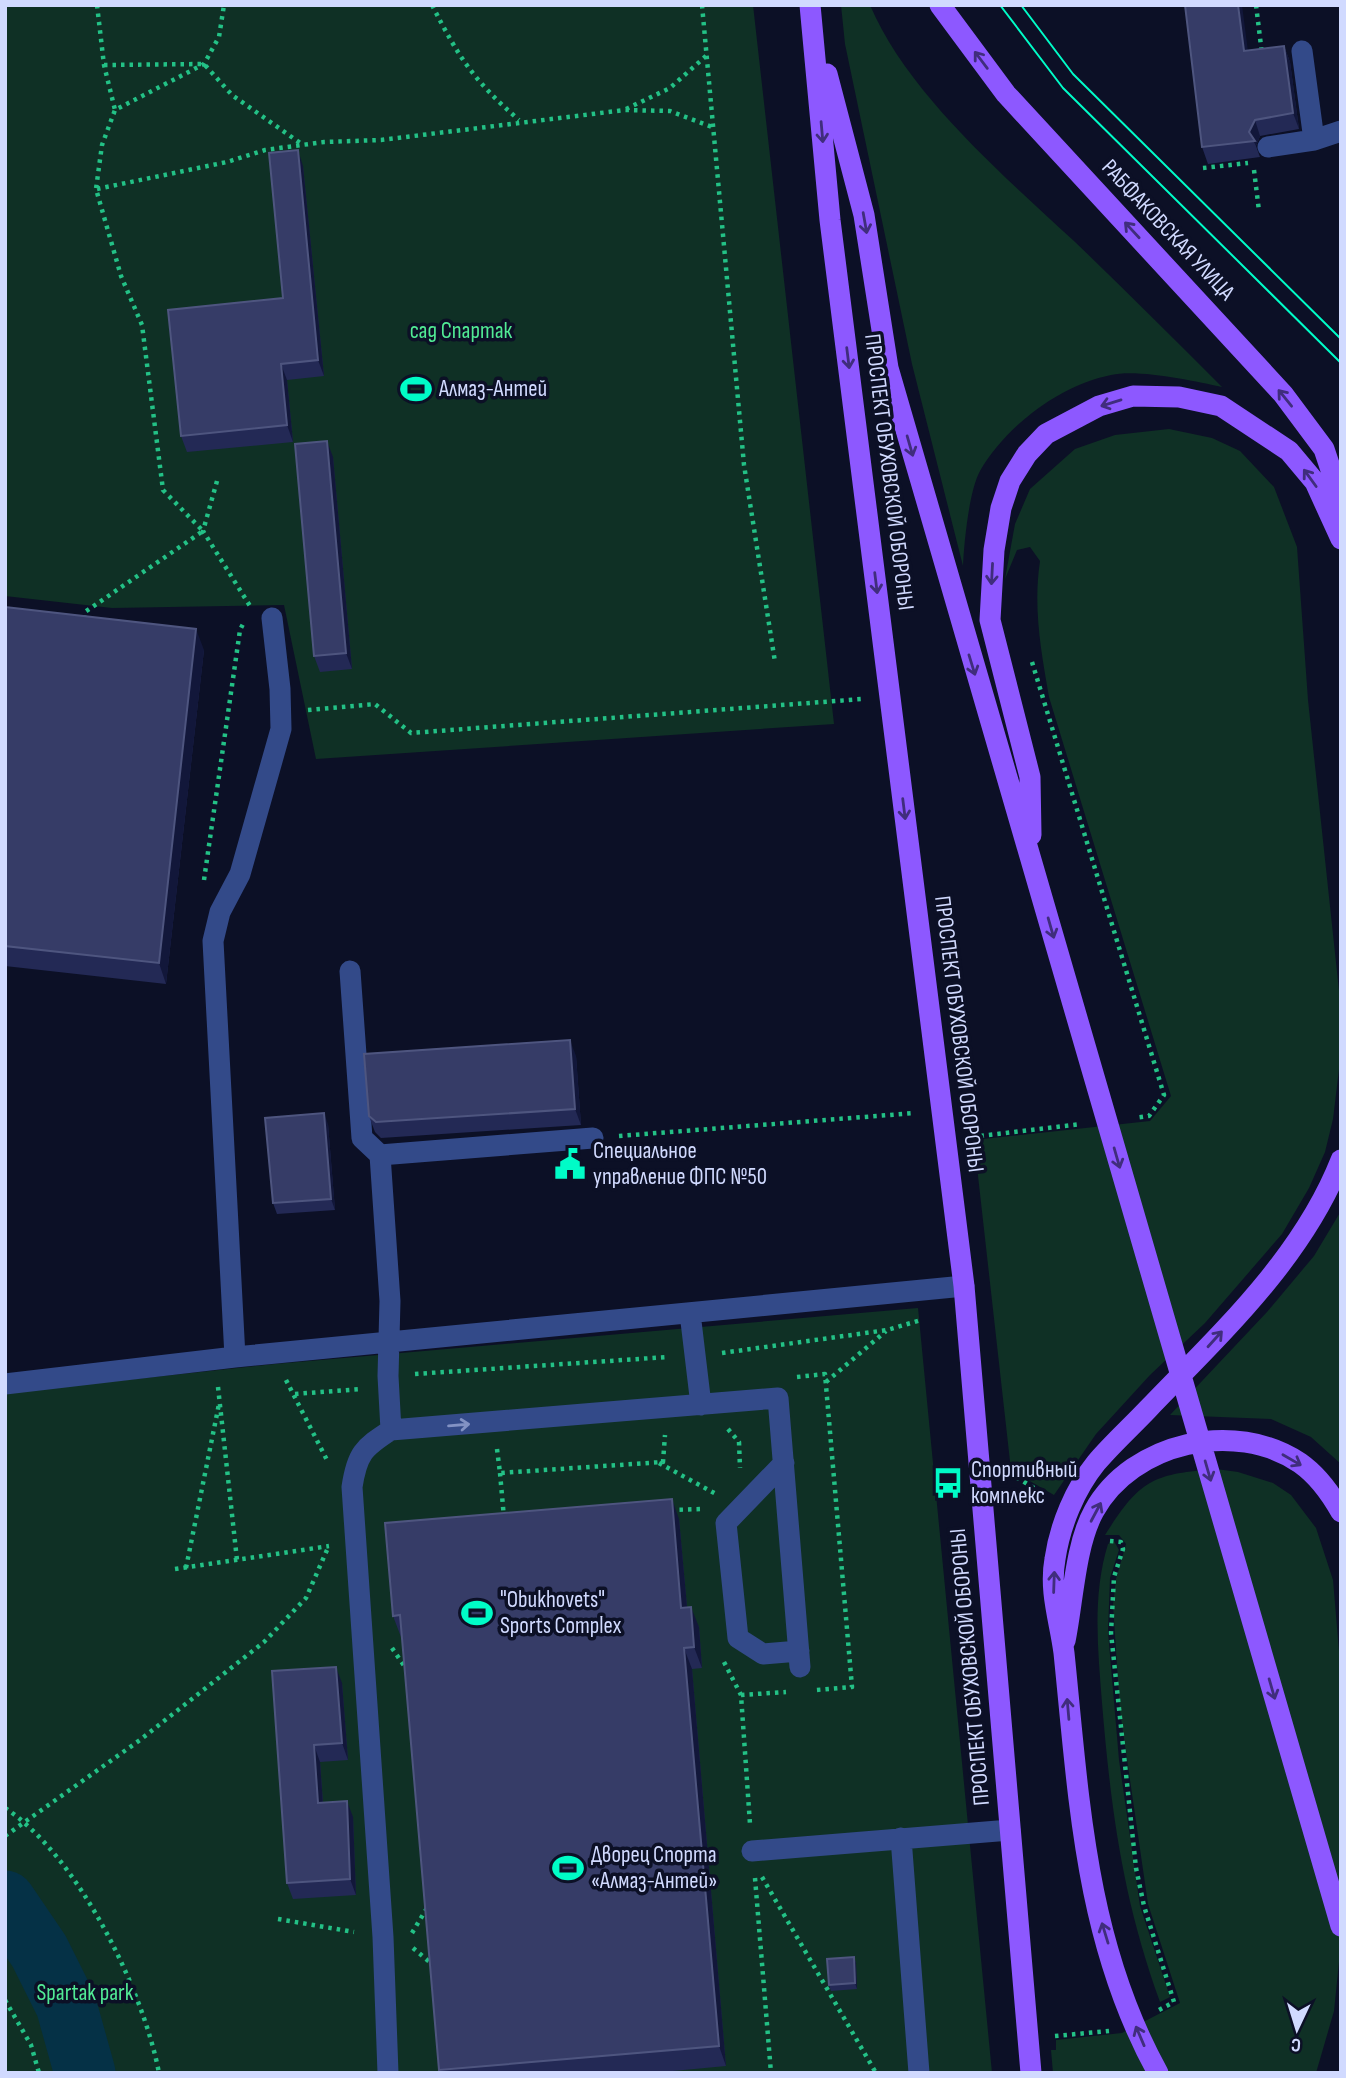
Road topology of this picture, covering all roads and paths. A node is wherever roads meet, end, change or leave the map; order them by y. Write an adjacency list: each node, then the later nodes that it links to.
1 (97, 5): 11 (path)
2 (224, 5): 10 (path)
3 (432, 5): 14 (path)
4 (702, 5): 9 (path)
5 (940, 5): 24 (main road, РАБФАКОВСКАЯ УЛИЦА, one-way to 5)
6 (1256, 5): 8 (path)
7 (810, 10): 34 (main road, one-way to 34); 42 (main road, ПРОСПЕКТ ОБУХОВСКОЙ ОБОРОНЫ, one-way to 42)
8 (1302, 51): 17 (lane)
9 (706, 56): 13 (path); 15 (path)
10 (204, 64): 11 (path); 12 (path); 18 (path)
11 (103, 65): 12 (path)
12 (115, 110): 21 (path)
13 (625, 110): 14 (path); 15 (path)
14 (519, 121): 18 (path)
15 (712, 127): 29 (path)
16 (1341, 131): 17 (lane)
17 (1314, 140): 19 (lane)
18 (303, 145): 21 (path)
19 (1268, 147)
20 (1203, 168): 22 (path)
21 (96, 189): 25 (path)
22 (1259, 211)
23 (218, 481): 25 (path)
24 (1341, 499)
25 (203, 531): 27 (path); 28 (path)
26 (1341, 538): 34 (main road, one-way to 34)
27 (272, 618): 30 (lane)
28 (82, 630)
29 (775, 662)
30 (280, 689): 32 (path); 49 (lane)
31 (862, 699): 32 (path)
32 (306, 710): 33 (path)
33 (303, 723)
34 (1032, 863): 91 (main road, one-way to 91)
35 (350, 971): 40 (lane)
36 (915, 1113): 38 (path)
37 (969, 1123): 39 (path)
38 (593, 1138): 40 (lane)
39 (972, 1150)
40 (380, 1155): 46 (lane)
41 (1341, 1160): 80 (main road, one-way to 41)
42 (964, 1286): 43 (lane); 85 (main road, ПРОСПЕКТ ОБУХОВСКОЙ ОБОРОНЫ)
43 (690, 1313): 46 (lane); 48 (lane)
44 (929, 1318): 45 (path)
45 (887, 1330): 48 (path); 51 (path)
46 (391, 1343): 47 (lane); 50 (lane)
47 (269, 1354): 49 (lane); 53 (path)
48 (695, 1355): 50 (path); 55 (lane)
49 (235, 1357): 52 (lane)
50 (388, 1376): 53 (path); 57 (lane)
51 (826, 1383)
52 (5, 1384)
53 (295, 1394): 67 (path)
54 (219, 1399): 77 (path)
55 (701, 1405): 57 (lane, one-way to 55); 62 (lane)
56 (726, 1429): 65 (path)
57 (391, 1430): 67 (lane)
58 (673, 1431): 61 (path)
59 (489, 1446): 64 (path)
60 (1006, 1459): 63 (path)
61 (657, 1462): 64 (path); 69 (path)
62 (784, 1463): 62 (lane)
63 (1008, 1473): 66 (path); 68 (path)
64 (500, 1474): 73 (path)
65 (741, 1482)
66 (1009, 1486)
67 (352, 1487): 74 (lane)
68 (1049, 1497)
69 (702, 1507): 70 (path); 72 (path)
70 (663, 1510)
71 (1341, 1512): 80 (main road, one-way to 71)
72 (704, 1521)
73 (504, 1522)
74 (356, 1534): 75 (path); 92 (lane)
75 (330, 1546): 77 (path); 84 (path)
76 (1103, 1550): 95 (path)
77 (186, 1568): 78 (path)
78 (175, 1569)
79 (385, 1637): 82 (path)
80 (1063, 1650): 105 (main road, one-way to 80)
81 (722, 1658): 88 (path)
82 (408, 1683)
83 (5, 1808): 84 (path)
84 (27, 1822): 86 (path); 99 (path)
85 (1010, 1830): 87 (lane); 104 (main road, ПРОСПЕКТ ОБУХОВСКОЙ ОБОРОНЫ)
86 (5, 1836)
87 (901, 1838): 88 (lane); 103 (lane)
88 (753, 1856): 101 (path); 102 (path)
89 (426, 1897): 93 (path)
90 (278, 1919): 92 (path)
91 (1341, 1926)
92 (383, 1937): 100 (lane)
93 (433, 1975)
94 (5, 2000): 98 (path)
95 (1152, 2013)
96 (1052, 2023): 97 (path)
97 (1118, 2030)
98 (39, 2073)
99 (159, 2073)
100 (388, 2073)
101 (771, 2073)
102 (876, 2073)
103 (919, 2073)
104 (1031, 2073)
105 (1158, 2073)

